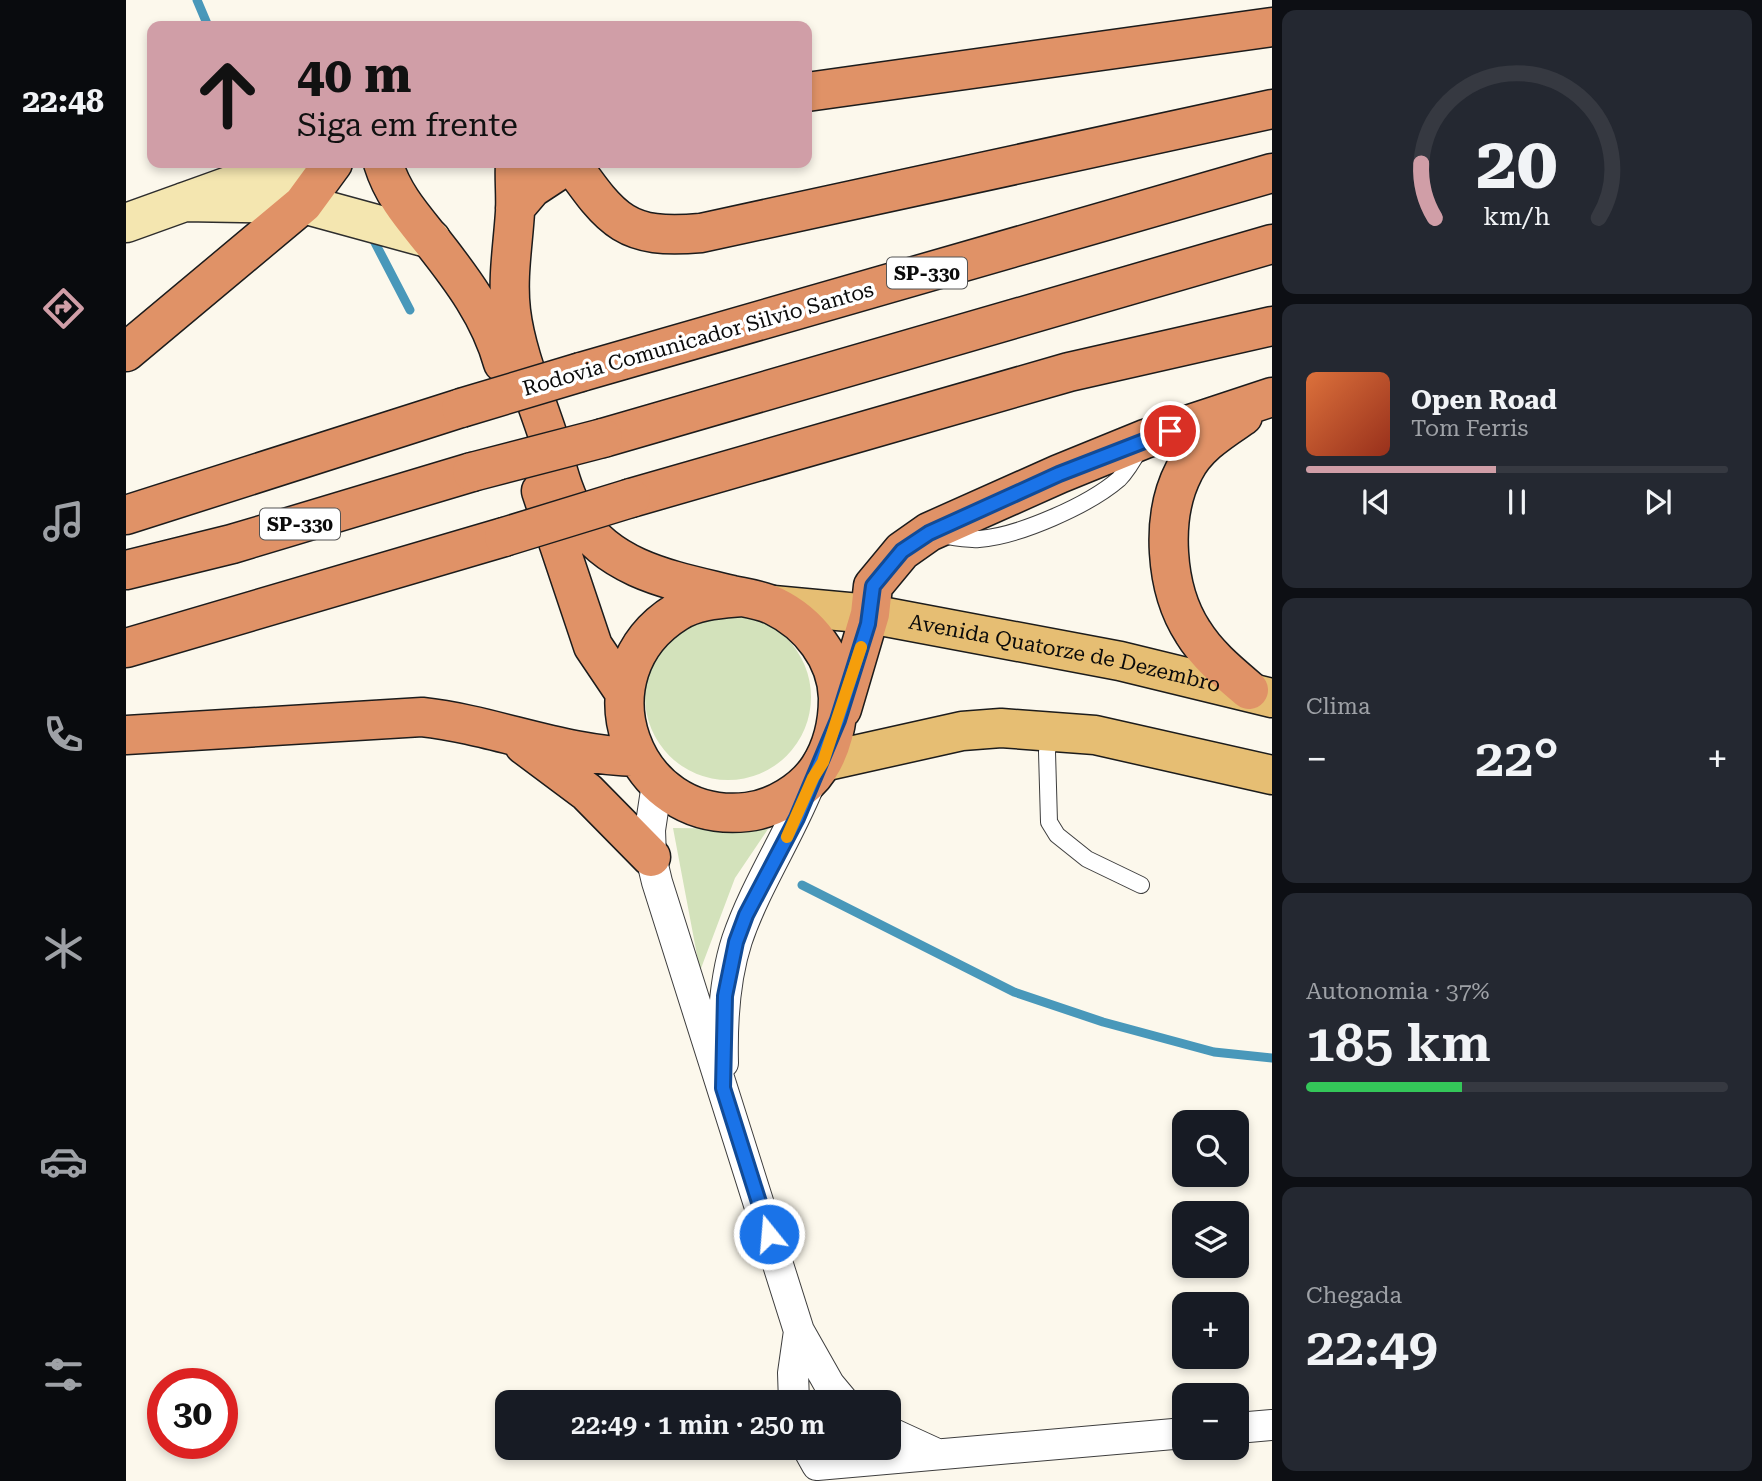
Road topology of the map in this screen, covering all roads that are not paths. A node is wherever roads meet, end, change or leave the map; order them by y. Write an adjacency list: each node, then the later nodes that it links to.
1 (1272, 27): 2 (highway)
2 (812, 91)
3 (1272, 109): 9 (highway)
4 (310, 168): 11 (main road)
5 (328, 168): 12 (highway)
6 (385, 168): 15 (highway)
7 (515, 168): 13 (highway)
8 (562, 168): 13 (highway)
9 (574, 168)
10 (1272, 173): 20 (highway, Rodovia Comunicador Silvio Santos / SP-330, bridge)
11 (184, 202): 12 (main road); 14 (main road)
12 (303, 204): 15 (main road); 18 (highway)
13 (515, 208): 22 (highway)
14 (126, 223)
15 (431, 239): 25 (highway)
16 (1272, 244): 21 (highway, SP-330, bridge)
17 (1272, 326): 24 (highway, bridge)
18 (126, 352)
19 (1271, 398): 23 (highway); 26 (highway)
20 (126, 515)
21 (126, 570)
22 (757, 601): 23 (main road, Avenida Quatorze de Dezembro); 25 (highway); 27 (highway)
23 (870, 614): 26 (main road, Avenida Quatorze de Dezembro); 27 (highway)
24 (126, 648)
25 (624, 692): 31 (highway)
26 (1261, 694)
27 (838, 720): 32 (highway)
28 (1051, 731): 32 (main road); 33 (main road); 35 (lane)
29 (505, 732): 30 (highway); 31 (highway); 34 (highway)
30 (126, 735)
31 (647, 770): 32 (highway); 34 (street)
32 (818, 770): 36 (street)
33 (1272, 775)
34 (651, 857): 36 (street)
35 (1141, 885)
36 (723, 1088): 37 (street)
37 (799, 1331): 38 (street); 39 (street)
38 (794, 1390)
39 (834, 1390)
40 (1272, 1425): 41 (street)
41 (1249, 1427)
42 (1172, 1434): 45 (street)
43 (901, 1437): 45 (street)
44 (901, 1455): 45 (street)
45 (941, 1455)

